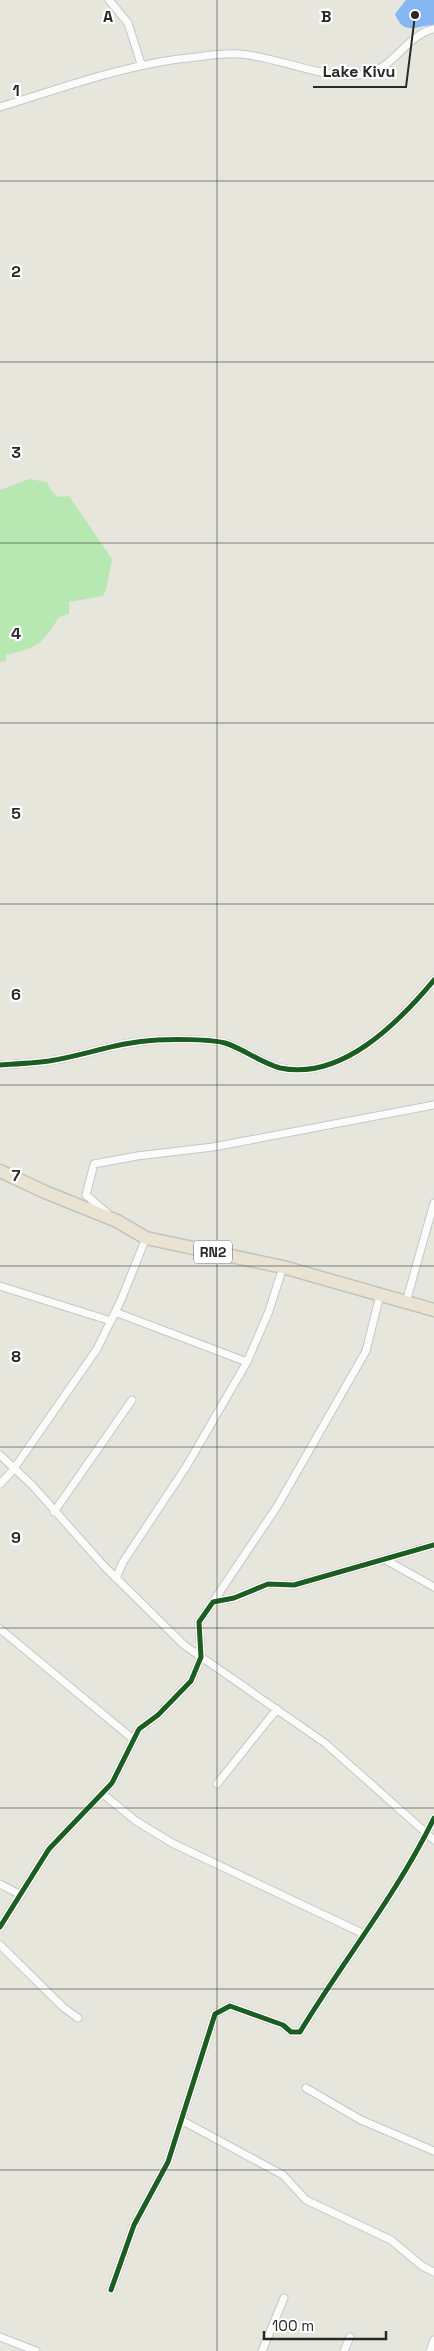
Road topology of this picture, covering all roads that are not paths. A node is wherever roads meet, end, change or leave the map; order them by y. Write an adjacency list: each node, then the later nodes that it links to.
1 (109, 0): 3 (street)
2 (434, 29): 3 (street)
3 (141, 64): 4 (street)
4 (0, 107)
5 (434, 980): 6 (street)
6 (0, 1065)
7 (434, 1105): 10 (street)
8 (0, 1171): 10 (highway, RN2)
9 (434, 1203): 15 (street)
10 (116, 1221): 11 (highway, RN2)
11 (146, 1238): 12 (highway, RN2); 17 (street)
12 (283, 1267): 14 (highway, RN2); 19 (street)
13 (0, 1286): 18 (street)
14 (380, 1295): 15 (highway, RN2); 29 (street)
15 (406, 1302): 16 (highway, RN2)
16 (434, 1310)
17 (116, 1312): 18 (street); 19 (street)
18 (111, 1320): 22 (street)
19 (247, 1362): 27 (street)
20 (132, 1400): 24 (street)
21 (0, 1455): 22 (street)
22 (13, 1470): 23 (street); 24 (street)
23 (0, 1484)
24 (54, 1512): 27 (street)
25 (434, 1545): 26 (street)
26 (384, 1558): 28 (street); 29 (street)
27 (116, 1578): 31 (street)
28 (434, 1587)
29 (213, 1602): 31 (street)
30 (0, 1629): 33 (street)
31 (201, 1657): 32 (street); 33 (street)
32 (277, 1709): 34 (street); 37 (street)
33 (133, 1739): 35 (street)
34 (217, 1784)
35 (102, 1794): 40 (street); 42 (street)
36 (434, 1818): 37 (street)
37 (426, 1834): 38 (street); 42 (street)
38 (434, 1840)
39 (0, 1884): 40 (street)
40 (21, 1896): 41 (street)
41 (0, 1927)
42 (364, 1934): 46 (street)
43 (0, 1945): 44 (street)
44 (78, 2018)
45 (306, 2088): 47 (street)
46 (181, 2120): 48 (street); 49 (street)
47 (434, 2151)
48 (434, 2272)
49 (111, 2290)
50 (284, 2298): 55 (street)
51 (0, 2337): 54 (street)
52 (350, 2337): 56 (street)
53 (434, 2340): 57 (street)
54 (36, 2351)
55 (262, 2351)
56 (344, 2351)
57 (430, 2351)

